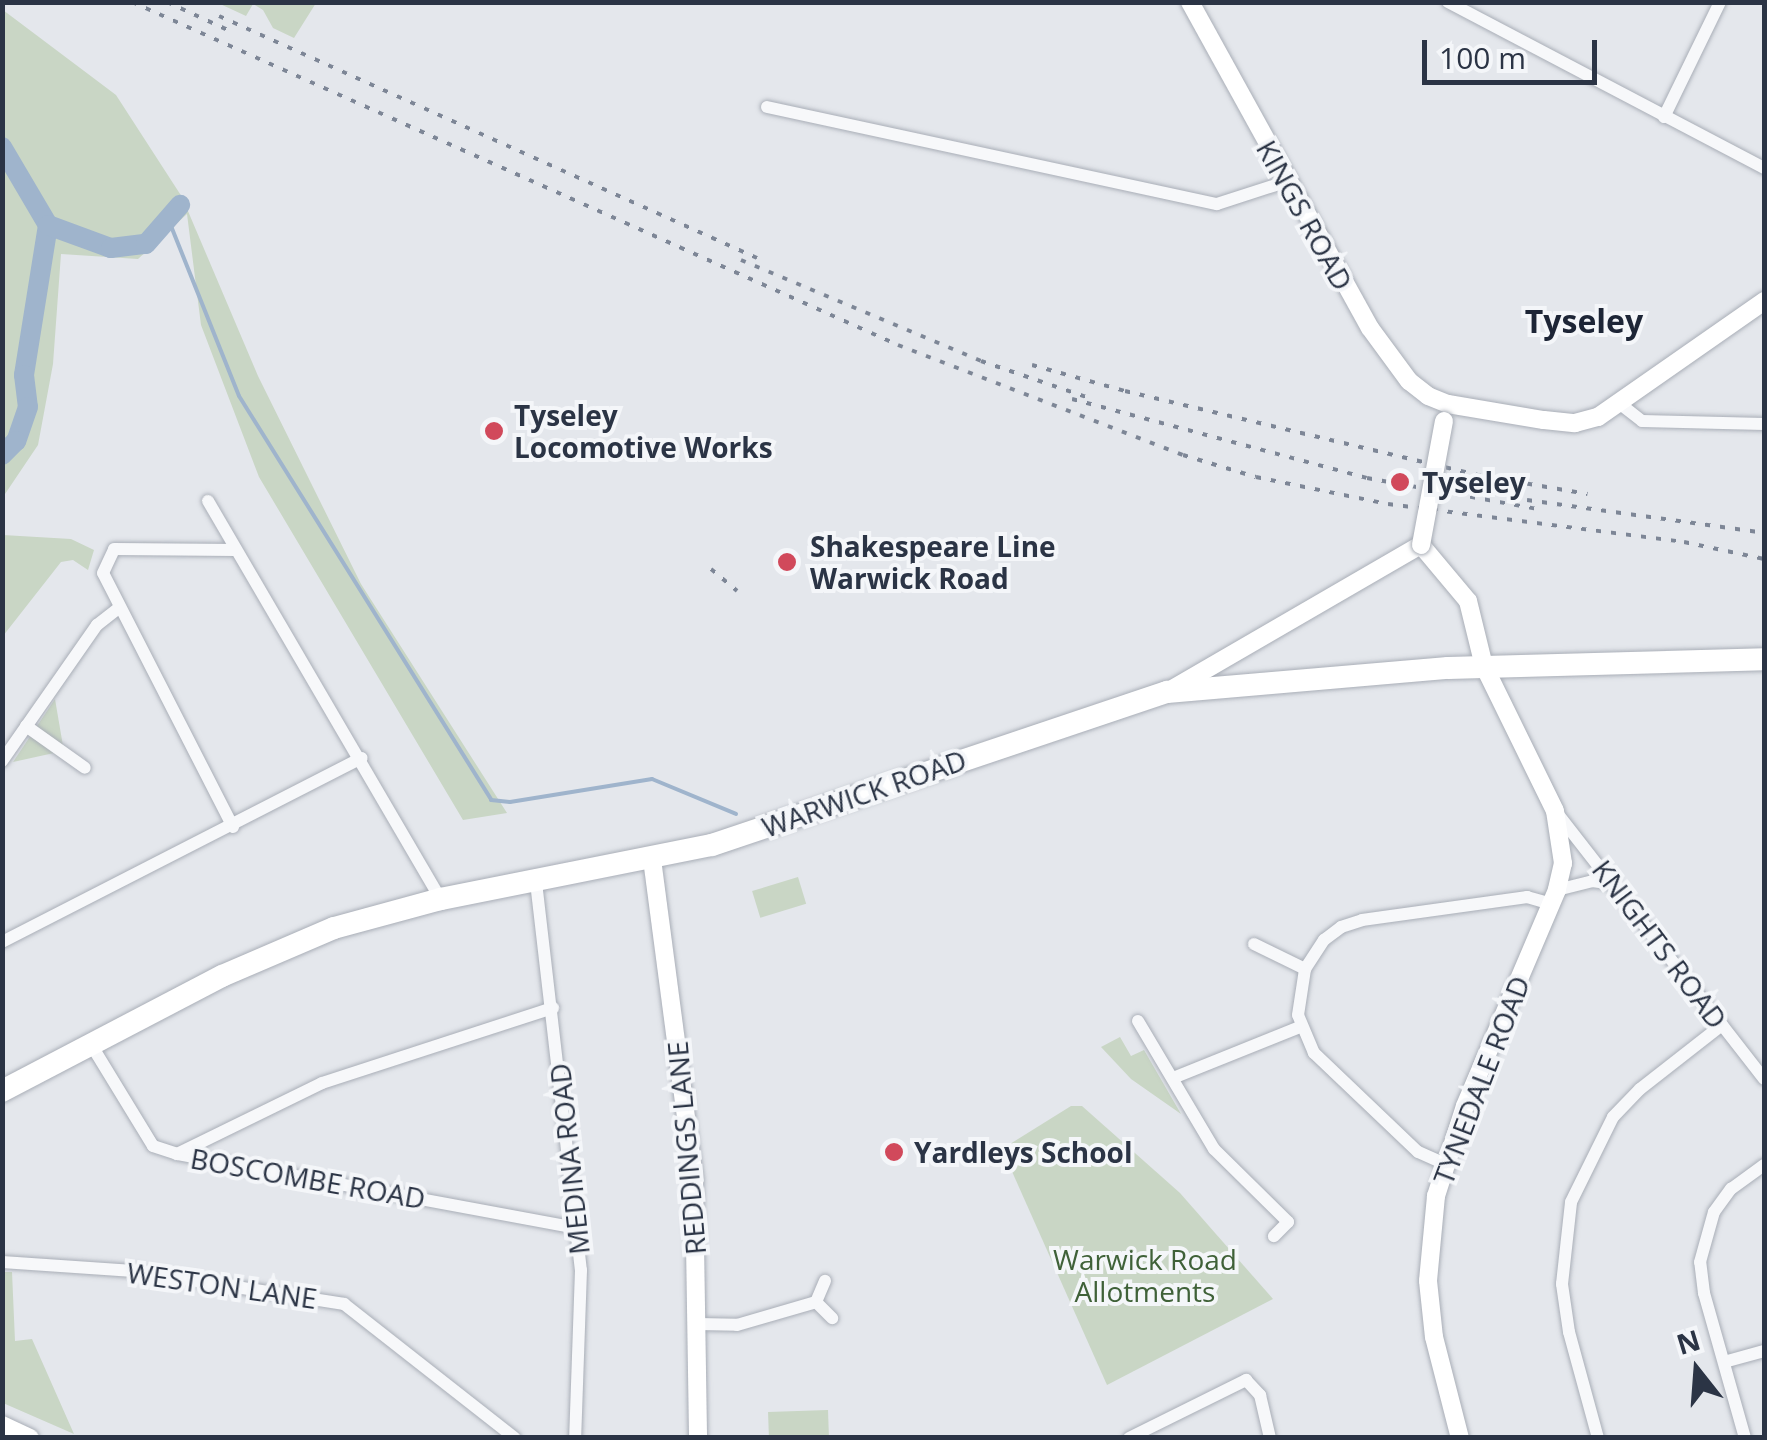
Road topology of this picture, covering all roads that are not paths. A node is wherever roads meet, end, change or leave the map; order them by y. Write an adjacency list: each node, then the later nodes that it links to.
1 (1190, 2): 7 (street, KINGS ROAD)
2 (1448, 2): 5 (street)
3 (1720, 2): 5 (street)
4 (768, 107): 7 (street)
5 (1664, 117): 6 (street)
6 (1764, 168)
7 (1285, 182): 10 (street, KINGS ROAD)
8 (1764, 301): 9 (street)
9 (1618, 403): 10 (street); 11 (street)
10 (1446, 413): 13 (street, bridge)
11 (1764, 424)
12 (208, 502): 14 (street)
13 (1421, 545): 16 (street); 18 (street, KNIGHTS ROAD)
14 (236, 550): 15 (street); 22 (street)
15 (120, 607): 21 (street); 26 (street)
16 (1239, 651): 19 (street); 20 (street)
17 (1764, 659): 18 (highway, WARWICK ROAD)
18 (1484, 666): 19 (highway, WARWICK ROAD); 25 (street, KNIGHTS ROAD)
19 (1220, 688): 20 (highway, WARWICK ROAD)
20 (1168, 692): 27 (highway, WARWICK ROAD)
21 (26, 726): 23 (street); 24 (street)
22 (362, 758): 26 (street); 31 (street)
23 (2, 761)
24 (85, 768)
25 (1555, 811): 29 (street, KNIGHTS ROAD); 30 (street, KNIGHTS ROAD)
26 (232, 827): 32 (street)
27 (652, 859): 28 (highway, WARWICK ROAD); 52 (street, REDDINGS LANE)
28 (536, 882): 31 (highway, WARWICK ROAD); 35 (street, MEDINA ROAD)
29 (1613, 884): 30 (street); 37 (street, KNIGHTS ROAD)
30 (1554, 897): 34 (street); 44 (street, TYNEDALE ROAD)
31 (441, 899): 39 (highway, WARWICK ROAD)
32 (2, 942)
33 (1254, 944): 34 (street)
34 (1306, 969): 38 (street)
35 (553, 1008): 43 (street); 46 (street, MEDINA ROAD)
36 (1138, 1021): 40 (street)
37 (1722, 1026): 41 (street, KNIGHTS ROAD); 65 (street)
38 (1300, 1027): 40 (street); 44 (street)
39 (92, 1046): 42 (highway, WARWICK ROAD); 43 (street, BOSCOMBE ROAD)
40 (1173, 1078): 47 (street)
41 (1764, 1079)
42 (2, 1091)
43 (177, 1154): 46 (street, BOSCOMBE ROAD)
44 (1444, 1163): 64 (street, TYNEDALE ROAD)
45 (1764, 1165): 54 (street)
46 (578, 1228): 59 (street, MEDINA ROAD)
47 (1274, 1236)
48 (2, 1262): 58 (street, WESTON LANE)
49 (825, 1281): 50 (street)
50 (816, 1302): 51 (street); 52 (street)
51 (832, 1318)
52 (698, 1324): 60 (street, REDDINGS LANE)
53 (1764, 1351): 54 (street)
54 (1724, 1362): 66 (street)
55 (1159, 1423): 61 (street); 62 (street); 63 (street)
56 (2, 1425): 57 (street)
57 (30, 1438)
58 (516, 1438)
59 (575, 1438)
60 (698, 1438)
61 (1129, 1438)
62 (1165, 1438)
63 (1270, 1438)
64 (1460, 1438)
65 (1598, 1438)
66 (1745, 1438)

